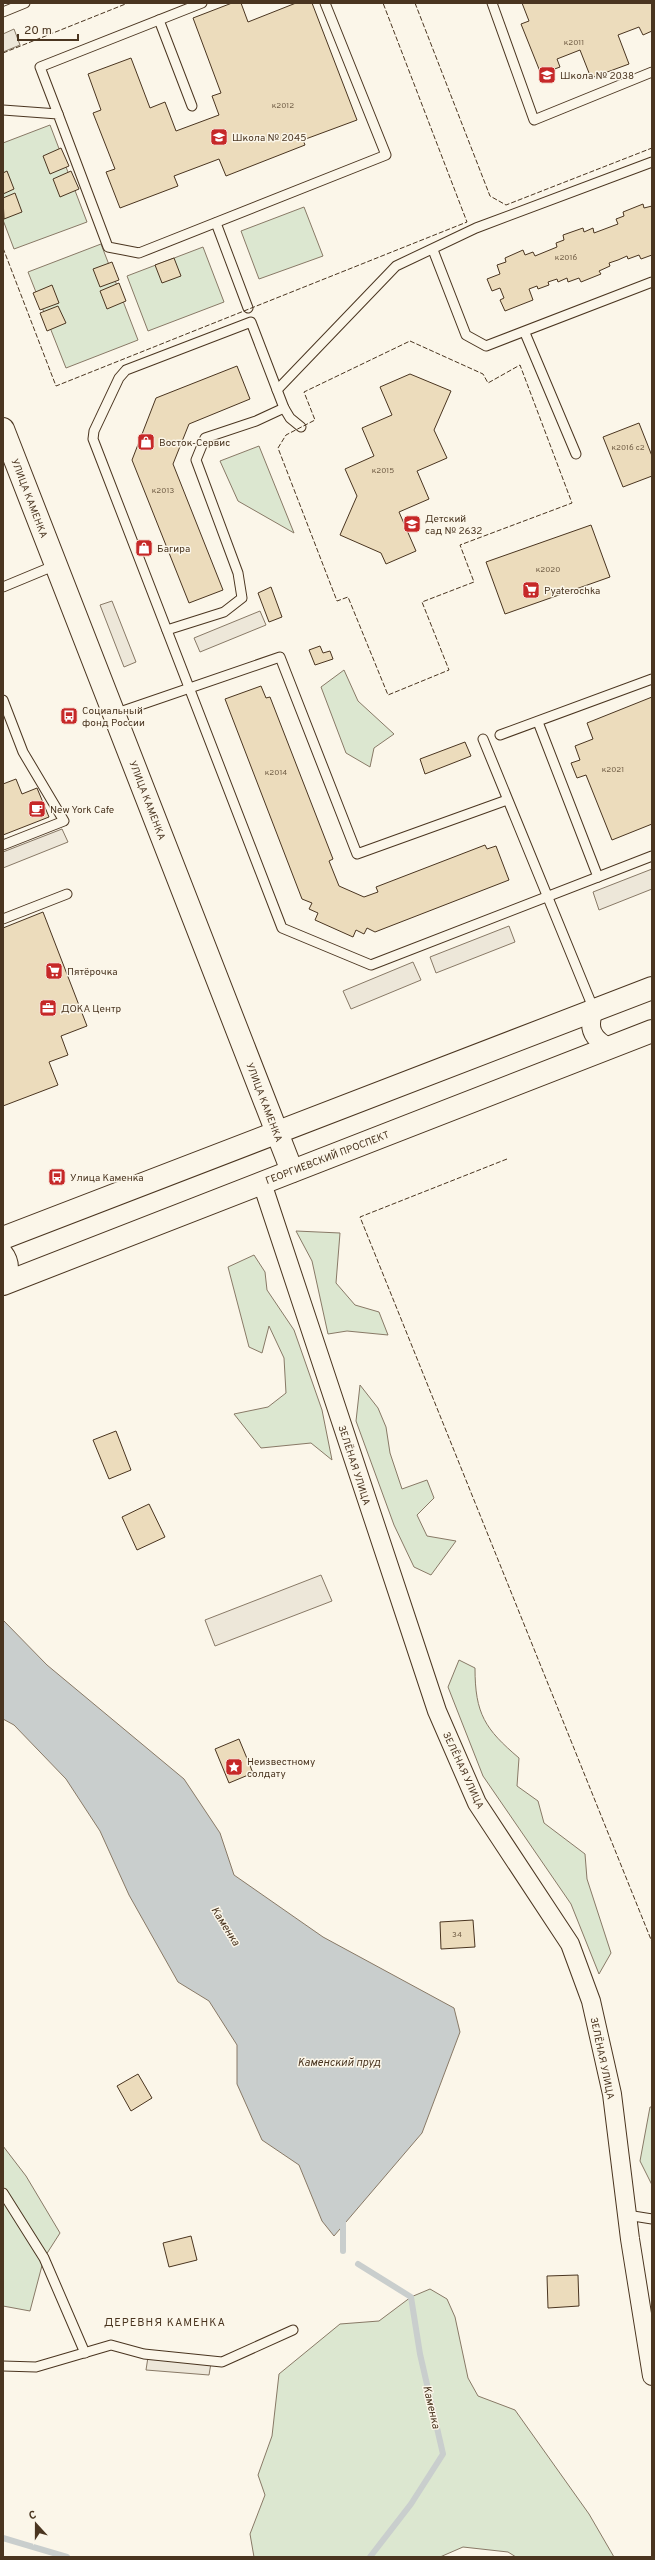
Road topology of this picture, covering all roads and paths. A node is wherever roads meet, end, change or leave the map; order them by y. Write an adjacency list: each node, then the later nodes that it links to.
1 (25, 3): 5 (lane)
2 (202, 3): 6 (lane)
3 (325, 3): 12 (lane)
4 (492, 3): 7 (lane)
5 (3, 12)
6 (159, 20): 8 (lane); 10 (lane)
7 (652, 72)
8 (192, 106)
9 (3, 110): 10 (lane)
10 (58, 114): 12 (lane)
11 (652, 162): 13 (lane)
12 (216, 223): 15 (lane)
13 (433, 250): 16 (lane); 17 (lane)
14 (652, 282): 16 (lane)
15 (248, 308)
16 (525, 333): 21 (lane)
17 (277, 390): 18 (lane); 24 (lane)
18 (284, 408): 19 (lane); 24 (lane)
19 (301, 427)
20 (3, 429): 22 (main road, УЛИЦА КАМЕНКА)
21 (576, 454)
22 (56, 565): 23 (lane); 28 (main road, УЛИЦА КАМЕНКА)
23 (3, 588)
24 (167, 630): 26 (lane)
25 (652, 679): 29 (lane)
26 (189, 687): 28 (lane); 32 (lane); 37 (lane)
27 (3, 700): 33 (lane)
28 (114, 714): 43 (main road, УЛИЦА КАМЕНКА)
29 (538, 722): 30 (lane); 35 (lane)
30 (500, 735)
31 (483, 739): 32 (lane)
32 (507, 800): 37 (lane)
33 (3, 845)
34 (652, 856): 35 (lane)
35 (598, 877): 37 (lane)
36 (67, 894): 38 (lane)
37 (548, 896): 40 (lane)
38 (3, 919)
39 (652, 988): 40 (main road)
40 (594, 1010): 42 (street); 43 (main road)
41 (652, 1031): 42 (main road, ГЕОРГИЕВСКИЙ ПРОСПЕКТ)
42 (610, 1048): 44 (main road, ГЕОРГИЕВСКИЙ ПРОСПЕКТ)
43 (278, 1132): 44 (main road, УЛИЦА КАМЕНКА); 46 (main road)
44 (292, 1171): 45 (main road, ГЕОРГИЕВСКИЙ ПРОСПЕКТ)
45 (262, 1183): 48 (main road, ГЕОРГИЕВСКИЙ ПРОСПЕКТ); 50 (street, ЗЕЛЁНАЯ УЛИЦА)
46 (3, 1238)
47 (3, 1252): 48 (street)
48 (3, 1284)
49 (3, 2194): 53 (lane)
50 (627, 2215): 51 (lane); 55 (street, ЗЕЛЁНАЯ УЛИЦА)
51 (652, 2219)
52 (293, 2330): 53 (lane)
53 (85, 2353): 54 (lane)
54 (3, 2366)
55 (652, 2376)

